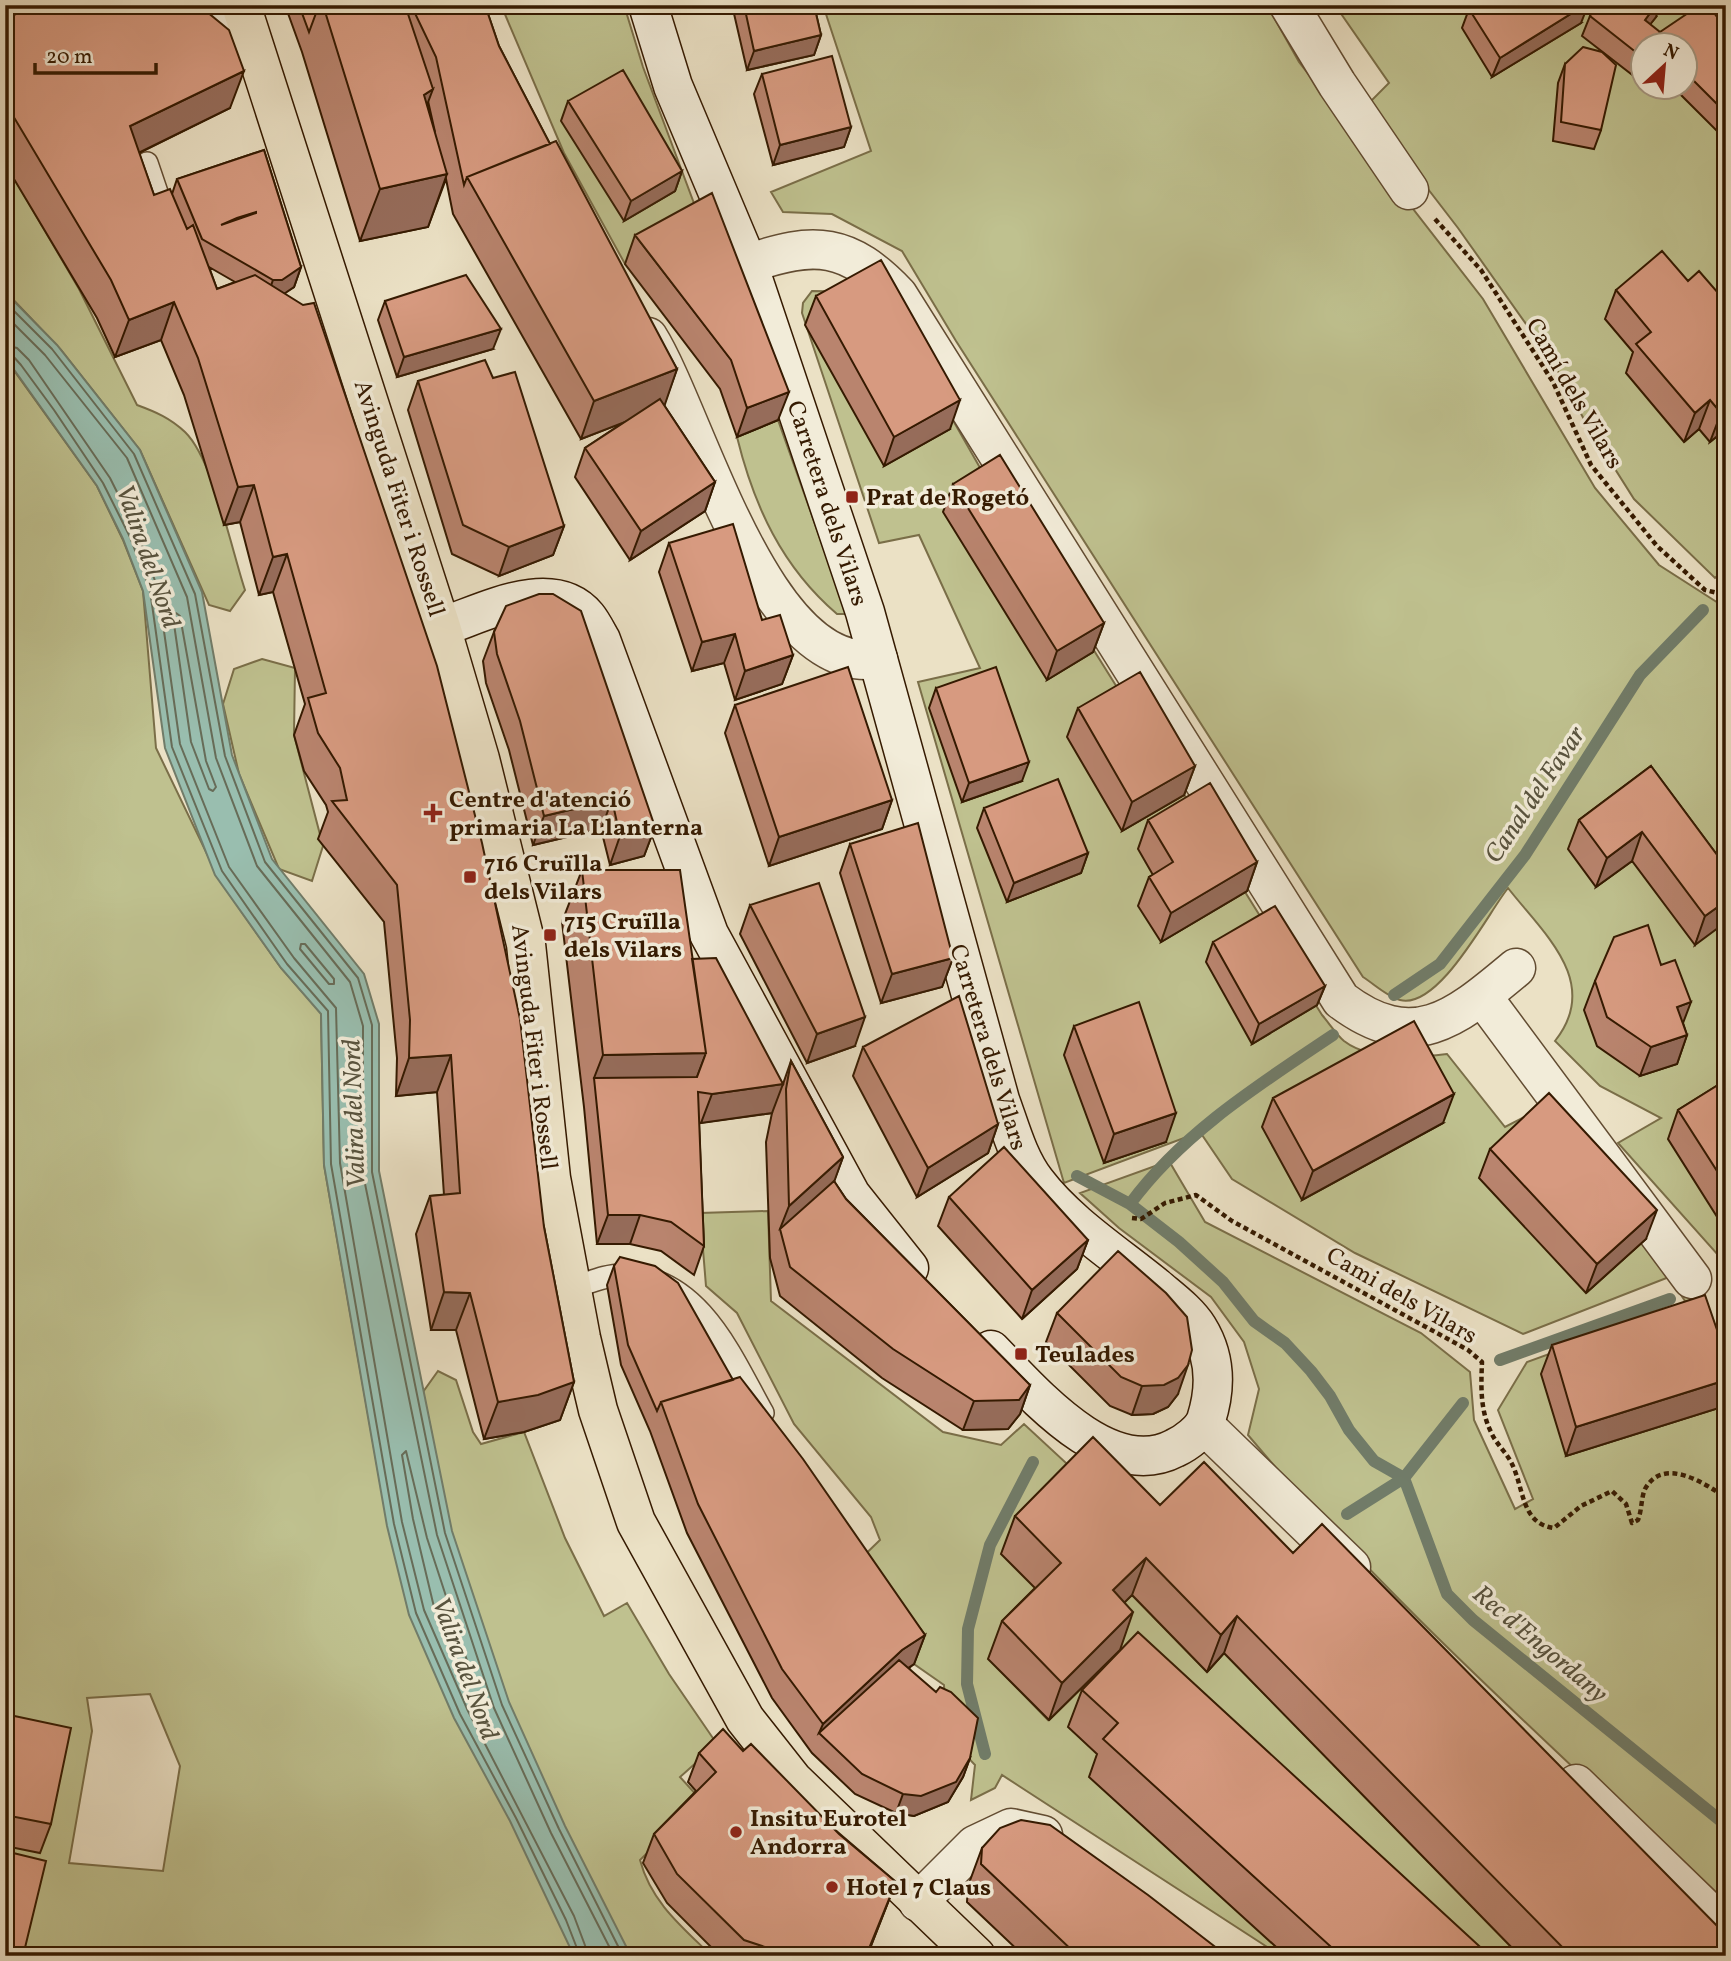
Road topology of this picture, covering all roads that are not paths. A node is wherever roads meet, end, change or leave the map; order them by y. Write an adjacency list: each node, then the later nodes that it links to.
1 (207, 5): 5 (lane)
2 (241, 5): 5 (main road, Avinguda Fiter i Rossell)
3 (648, 5): 9 (street, Carretera dels Vilars)
4 (1289, 5): 7 (street)
5 (259, 58): 12 (main road, Avinguda Fiter i Rossell)
6 (147, 163): 8 (lane)
7 (1409, 190)
8 (173, 238)
9 (748, 264): 14 (street, Carretera dels Vilars); 16 (street)
10 (631, 311): 14 (street)
11 (339, 382): 12 (lane)
12 (370, 406): 13 (main road, Avinguda Fiter i Rossell)
13 (441, 627): 18 (main road, Avinguda Fiter i Rossell); 19 (street)
14 (878, 659): 21 (street, Carretera dels Vilars)
15 (1516, 968): 16 (street)
16 (1482, 996): 17 (street)
17 (1692, 1279)
18 (572, 1288): 22 (lane); 26 (main road, Avinguda Fiter i Rossell)
19 (936, 1295)
20 (963, 1322): 21 (street)
21 (1204, 1425): 23 (street)
22 (771, 1428)
23 (1374, 1589)
24 (1553, 1763): 27 (street)
25 (1067, 1852): 26 (street)
26 (918, 1902): 28 (main road, Avinguda Fiter i Rossell)
27 (1726, 1929)
28 (976, 1956)

